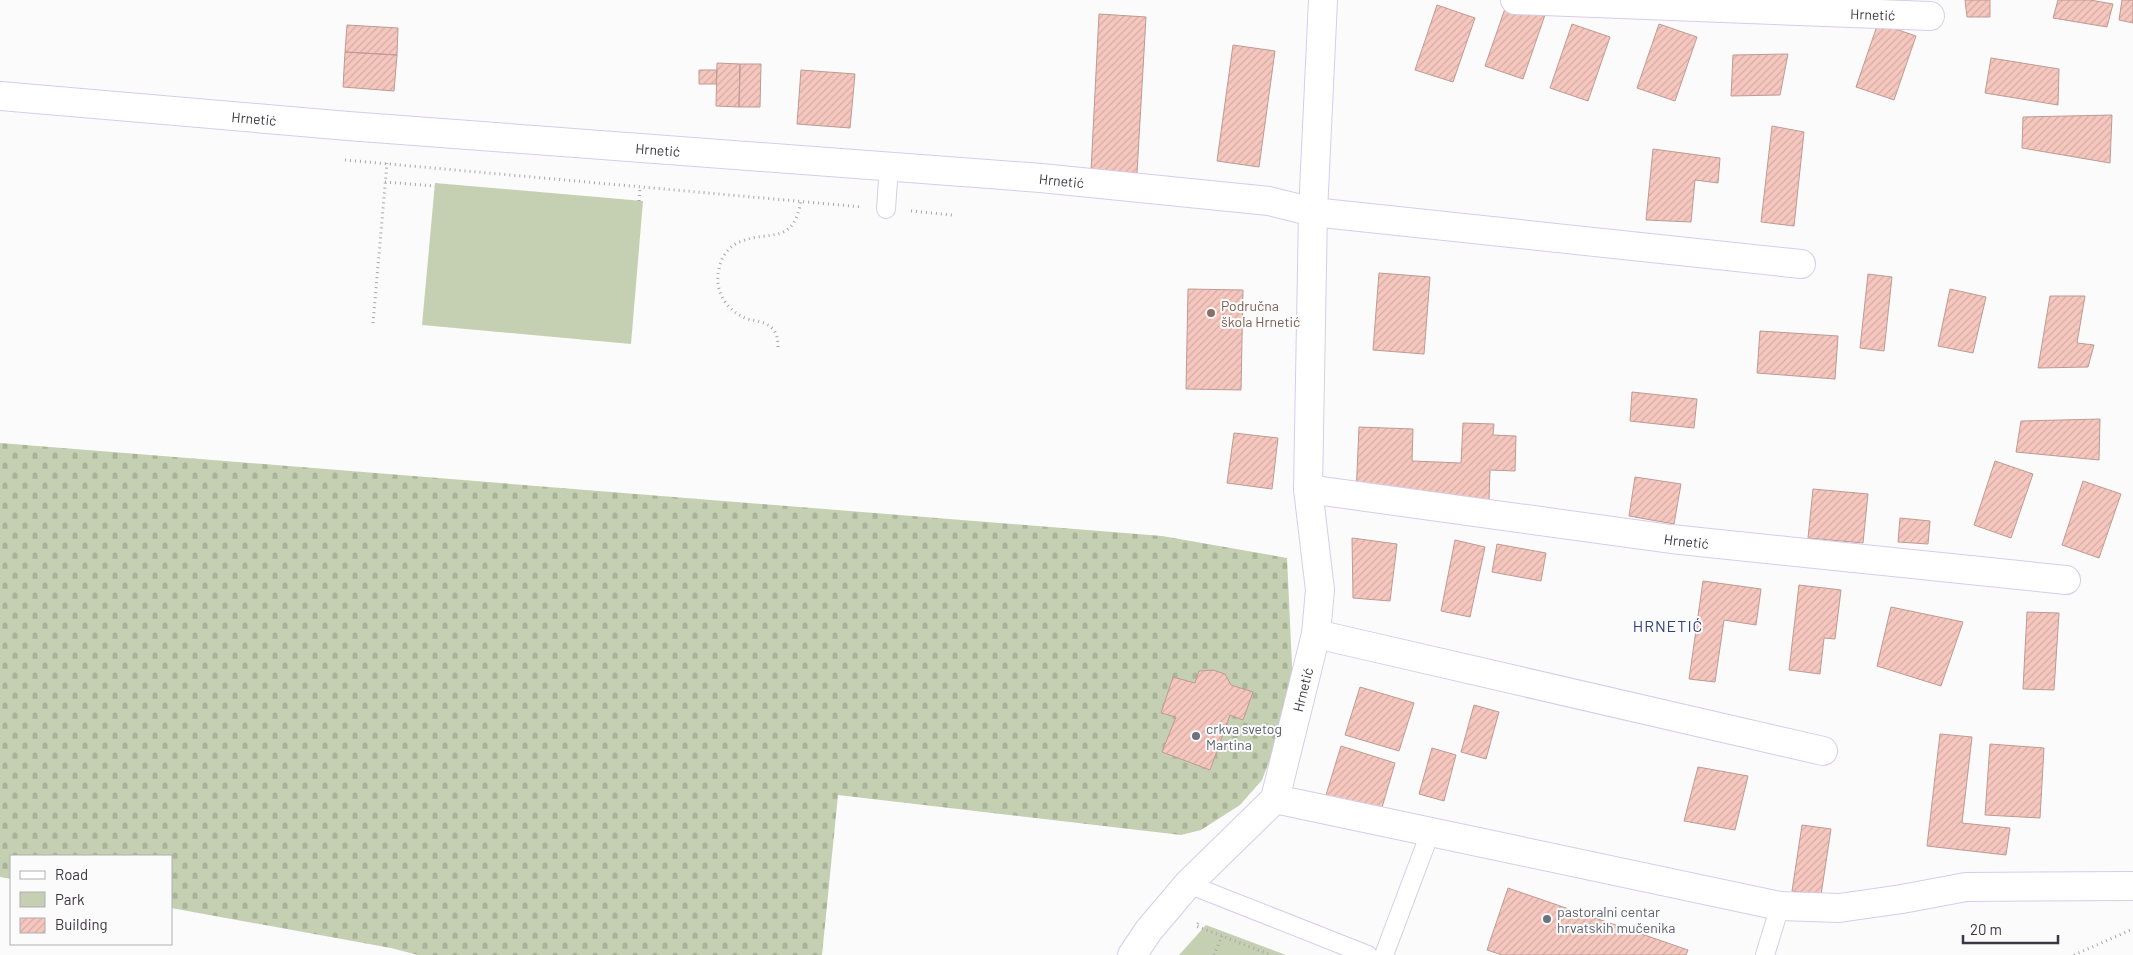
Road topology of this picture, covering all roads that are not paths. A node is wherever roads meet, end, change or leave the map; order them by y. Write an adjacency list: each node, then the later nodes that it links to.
1 (1323, 0): 7 (street, Hrnetić)
2 (1514, 0): 3 (street, Hrnetić)
3 (1930, 16)
4 (0, 96): 5 (street, Hrnetić)
5 (888, 166): 6 (lane); 7 (street, Hrnetić)
6 (886, 209)
7 (1313, 212): 8 (street); 9 (street, Hrnetić)
8 (1801, 264)
9 (1308, 489): 10 (street, Hrnetić); 11 (street, Hrnetić)
10 (2066, 580)
11 (1316, 634): 12 (street); 13 (street, Hrnetić)
12 (1823, 751)
13 (1275, 799): 14 (street); 15 (street)
14 (1430, 833): 17 (street); 20 (lane)
15 (1188, 884): 18 (street); 19 (lane)
16 (2133, 886): 17 (street)
17 (1780, 906): 21 (lane)
18 (1132, 955)
19 (1368, 955)
20 (1384, 955)
21 (1765, 955)

